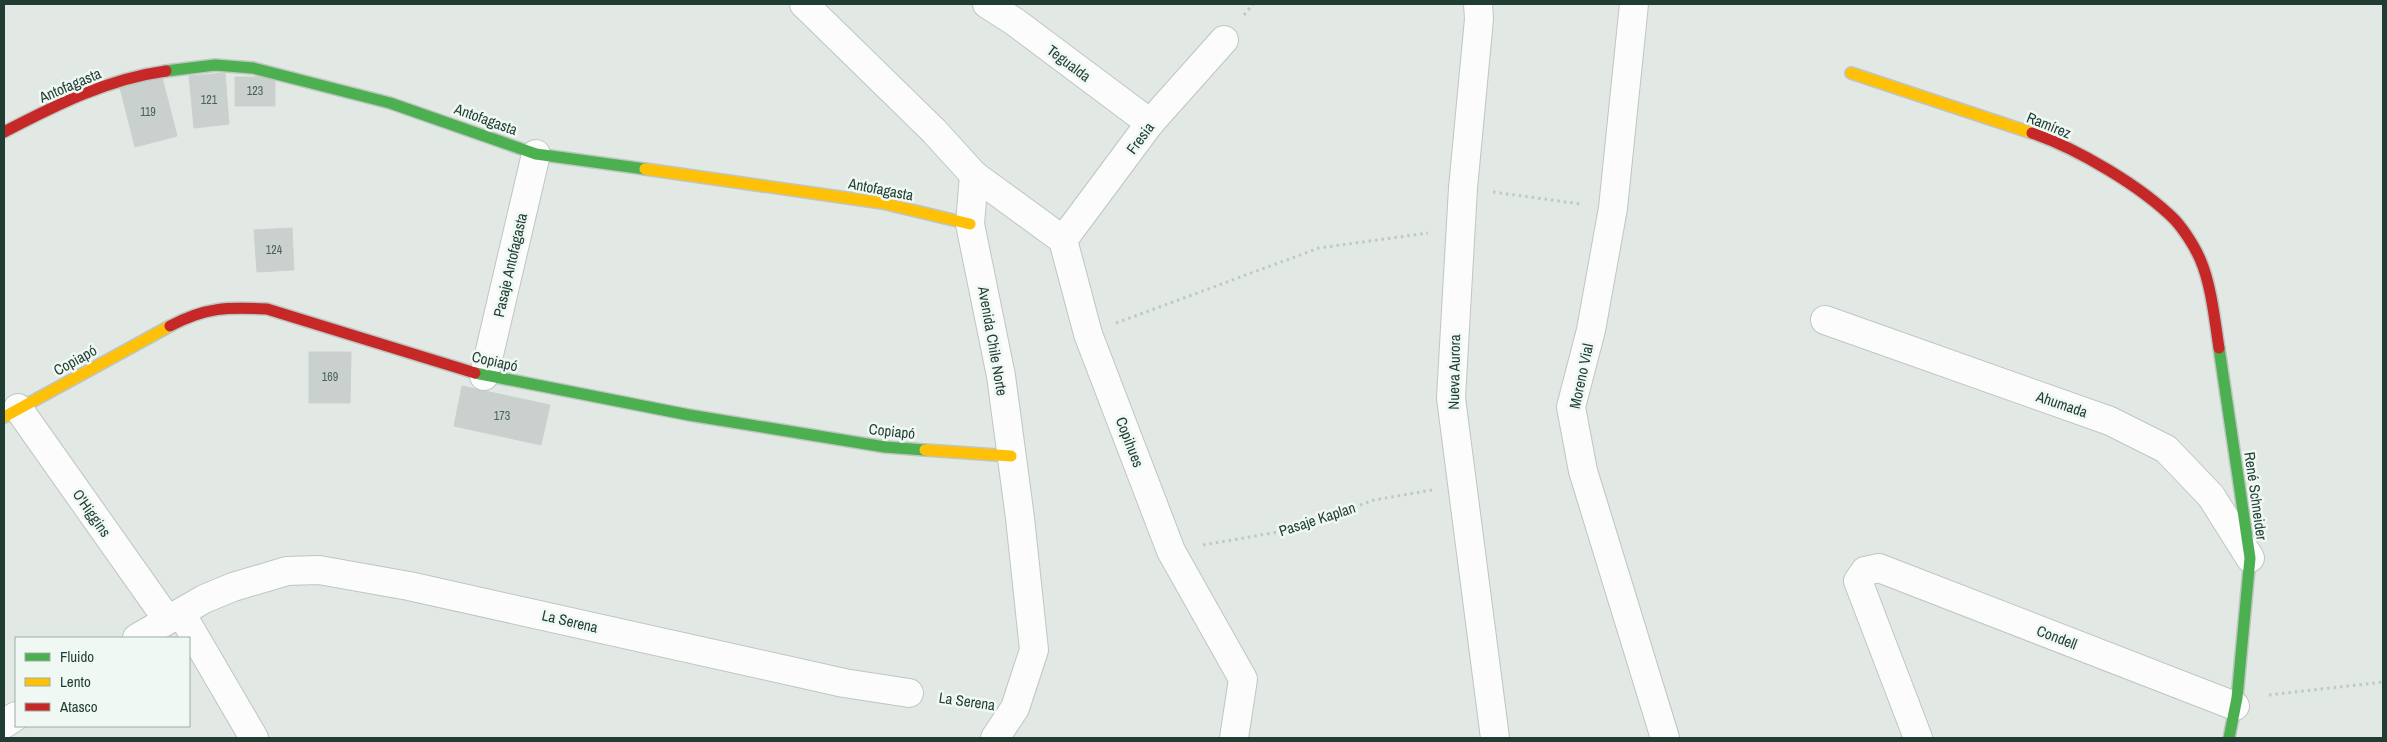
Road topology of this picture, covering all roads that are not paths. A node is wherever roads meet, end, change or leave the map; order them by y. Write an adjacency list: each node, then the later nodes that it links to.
1 (804, 4): 10 (street)
2 (987, 4): 7 (street, Tegualda)
3 (1478, 4): 30 (street, Nueva Aurora)
4 (1634, 4): 31 (street, Moreno Vial)
5 (1224, 40): 7 (street, Fresia)
6 (1852, 73): 13 (street, Ramírez)
7 (1150, 123): 12 (street, Fresia)
8 (4, 132): 9 (street, Antofagasta)
9 (536, 154): 11 (street, Antofagasta); 15 (street, Pasaje Antofagasta)
10 (974, 175): 11 (street, Avenida Chile Norte); 12 (street)
11 (970, 224): 17 (street, Avenida Chile Norte)
12 (1063, 240): 29 (street, Copihues)
13 (2200, 259): 18 (street, René Schneider)
14 (1825, 320): 18 (street, Ahumada)
15 (484, 376): 16 (street, Copiapó); 17 (street, Copiapó)
16 (11, 412): 19 (street, O'Higgins)
17 (1011, 456): 28 (street, Avenida Chile Norte)
18 (2250, 558): 24 (street, René Schneider)
19 (174, 616): 20 (street, La Serena); 21 (street, O'Higgins); 23 (street, La Serena)
20 (139, 637)
21 (188, 637)
22 (190, 640): 27 (street, O'Higgins)
23 (909, 693)
24 (2236, 702): 32 (street, Condell); 33 (street, René Schneider)
25 (15, 717): 26 (street)
26 (4, 724)
27 (254, 738)
28 (995, 738)
29 (1234, 738)
30 (1495, 738)
31 (1665, 738)
32 (1918, 738)
33 (2229, 738)

